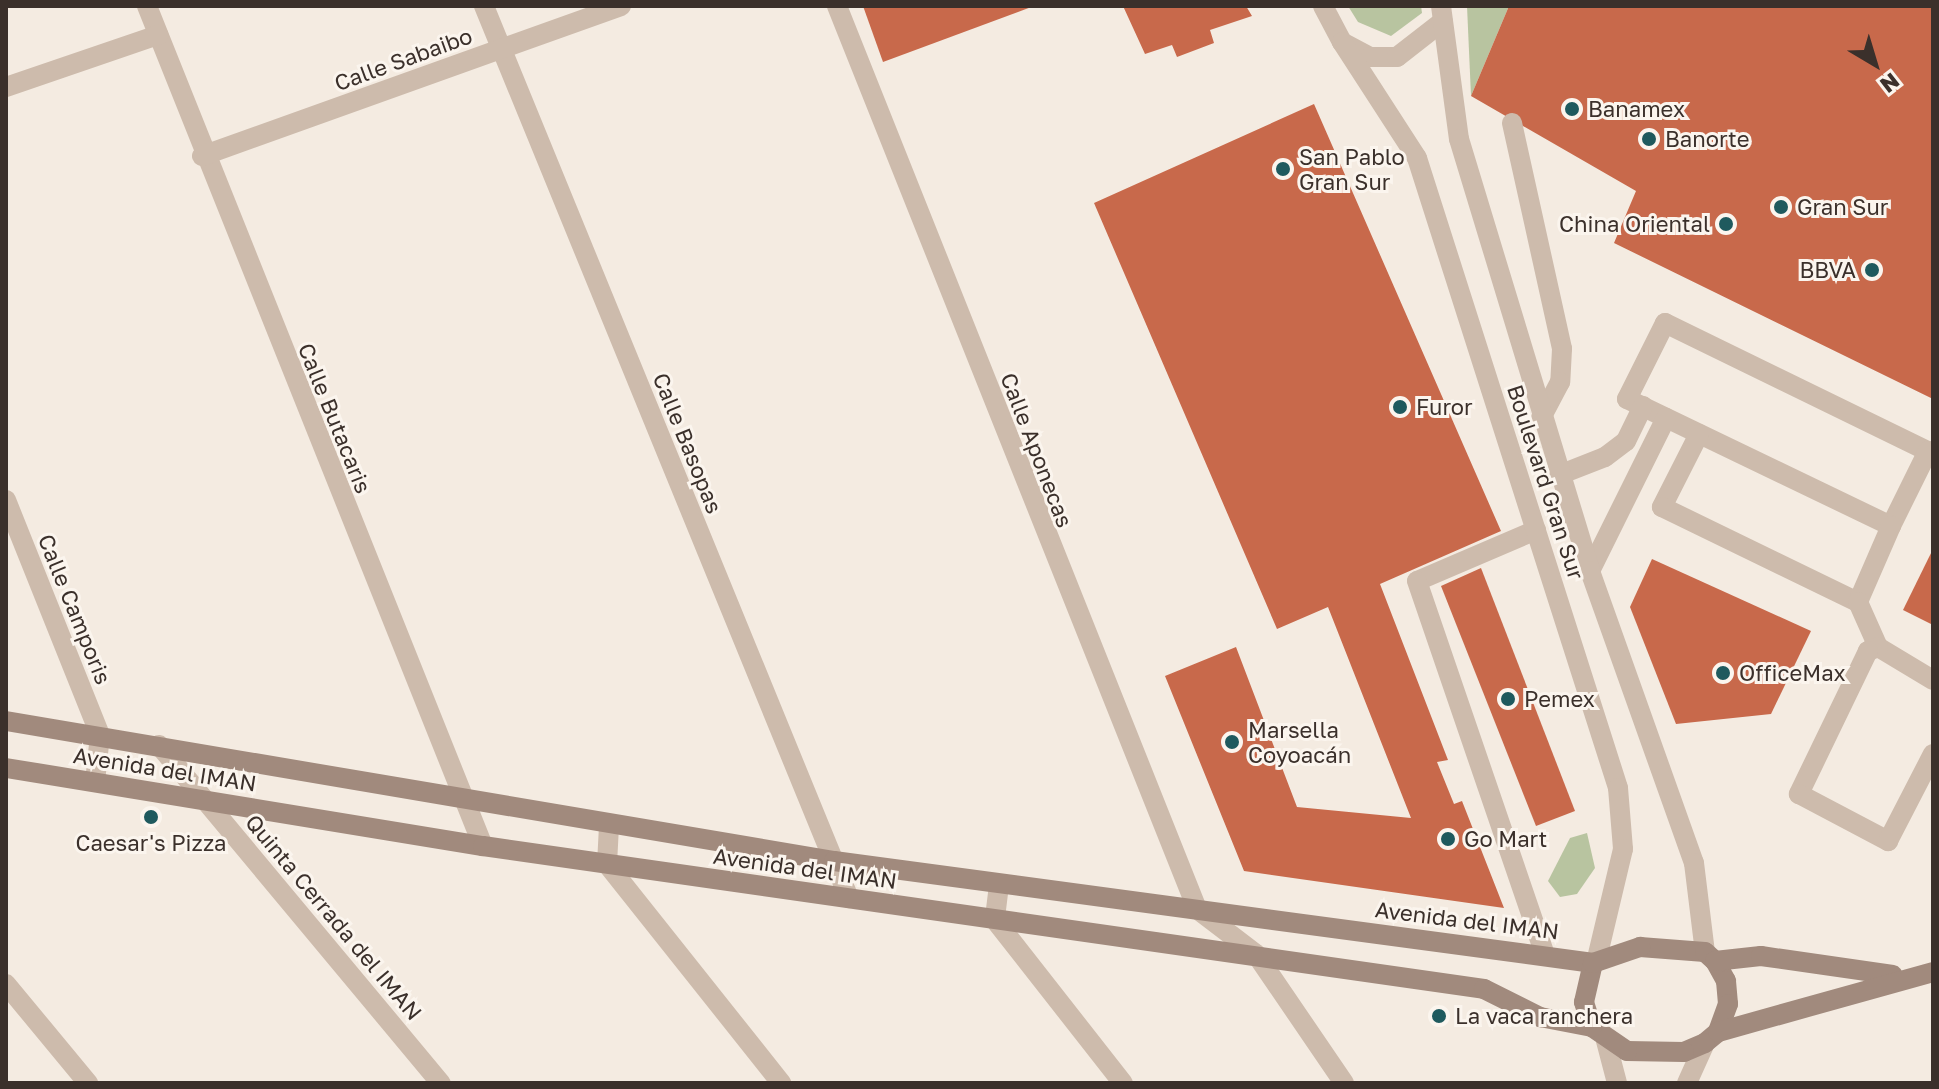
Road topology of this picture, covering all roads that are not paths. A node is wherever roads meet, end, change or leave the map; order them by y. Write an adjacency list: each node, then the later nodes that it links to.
1 (147, 6): 7 (street, Calle Butacaris)
2 (484, 6): 9 (street, Calle Basopas)
3 (621, 6): 9 (street, Calle Sabaibo)
4 (837, 6): 39 (street, Calle Aponecas)
5 (1323, 6): 8 (street, Boulevard Gran Sur)
6 (1442, 14): 8 (street); 14 (street, Boulevard Gran Sur)
7 (158, 35): 10 (street); 12 (street, Calle Butacaris)
8 (1342, 42): 20 (street, Boulevard Gran Sur)
9 (500, 49): 12 (street, Calle Sabaibo); 35 (street, Calle Basopas)
10 (6, 87)
11 (1512, 123): 14 (street)
12 (202, 156): 32 (street, Calle Butacaris)
13 (1643, 406): 15 (street); 17 (street); 19 (street)
14 (1541, 418): 17 (street, Boulevard Gran Sur)
15 (1666, 418): 16 (street); 21 (street)
16 (1699, 434): 19 (street); 22 (street)
17 (1559, 475): 21 (street, Boulevard Gran Sur)
18 (6, 500): 26 (street, Calle Camporis)
19 (1891, 526): 22 (street)
20 (1536, 530): 41 (street); 44 (street, Boulevard Gran Sur)
21 (1590, 571): 43 (street, Boulevard Gran Sur)
22 (1858, 602): 23 (street)
23 (1878, 647): 24 (street); 28 (street)
24 (1933, 680)
25 (6, 721): 26 (main road, Avenida del IMAN)
26 (100, 735): 27 (main road, Avenida del IMAN); 30 (street)
27 (159, 745): 31 (street, Quinta Cerrada del IMAN); 32 (main road, Avenida del IMAN)
28 (1933, 754)
29 (6, 768): 30 (main road, Avenida del IMAN)
30 (95, 782): 31 (main road, Avenida del IMAN)
31 (205, 799): 34 (main road, Avenida del IMAN); 51 (street, Quinta Cerrada del IMAN)
32 (466, 802): 33 (main road, Avenida del IMAN); 34 (street, Calle Butacaris)
33 (609, 826): 35 (main road, Avenida del IMAN); 36 (street)
34 (483, 846): 36 (main road, Avenida del IMAN)
35 (834, 861): 37 (main road, Avenida del IMAN); 38 (street, Calle Basopas)
36 (607, 864): 38 (main road, Avenida del IMAN); 52 (street)
37 (999, 885): 39 (main road, Avenida del IMAN); 40 (street)
38 (849, 898): 40 (main road, Avenida del IMAN)
39 (1197, 909): 41 (main road, Avenida del IMAN); 42 (street)
40 (995, 920): 42 (main road, Avenida del IMAN); 53 (street)
41 (1544, 952): 44 (main road, Avenida del IMAN)
42 (1256, 954): 48 (main road, Avenida del IMAN); 54 (street)
43 (1710, 956): 44 (main road); 46 (main road); 49 (main road)
44 (1595, 960): 48 (main road)
45 (1933, 971): 46 (main road)
46 (1901, 976): 49 (main road)
47 (6, 984): 50 (street)
48 (1599, 1034): 49 (main road); 55 (street)
49 (1711, 1037): 56 (street)
50 (88, 1083)
51 (441, 1083)
52 (781, 1083)
53 (1123, 1083)
54 (1344, 1083)
55 (1617, 1083)
56 (1687, 1083)

